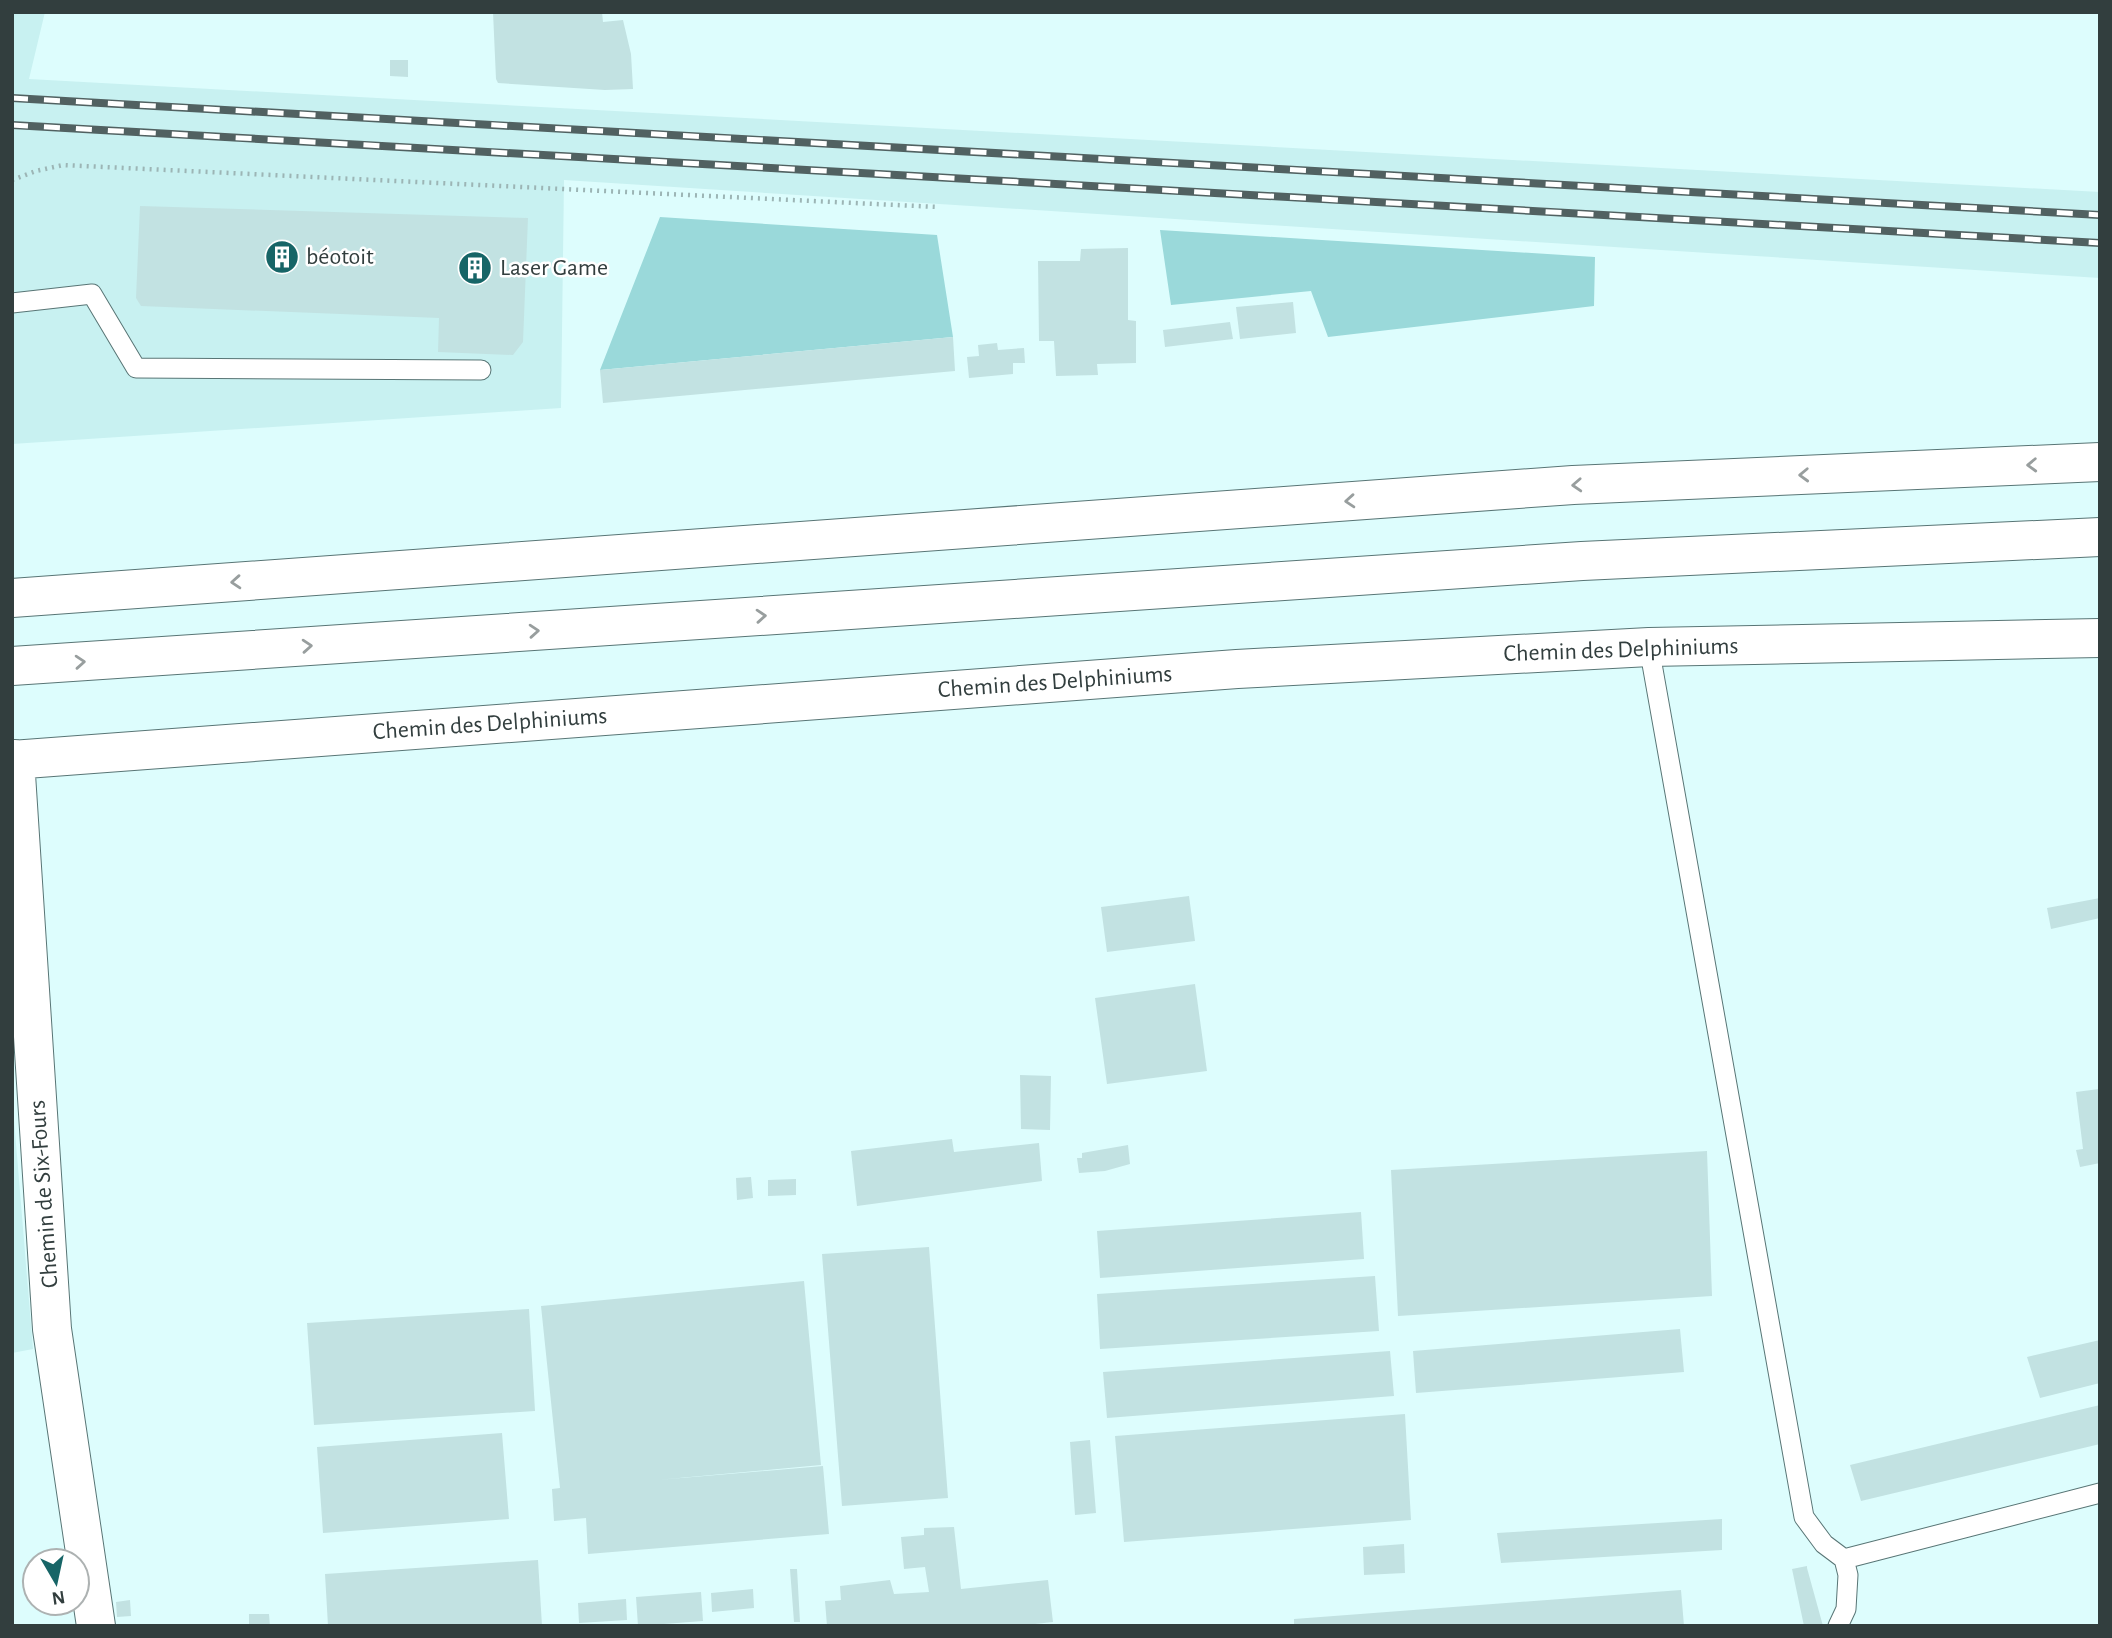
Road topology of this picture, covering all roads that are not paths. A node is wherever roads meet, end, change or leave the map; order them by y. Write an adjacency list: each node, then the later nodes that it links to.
1 (12, 303): 2 (lane)
2 (481, 370)
3 (2100, 462): 5 (main road, one-way to 5)
4 (2100, 537): 8 (main road, one-way to 4)
5 (12, 598)
6 (2100, 638): 7 (main road, Chemin des Delphiniums)
7 (1649, 647): 9 (main road, Chemin des Delphiniums); 11 (lane)
8 (12, 666)
9 (14, 759): 12 (main road, Chemin de Six-Fours)
10 (2100, 1493): 11 (lane)
11 (1843, 1559): 13 (lane)
12 (96, 1626)
13 (1838, 1626)

